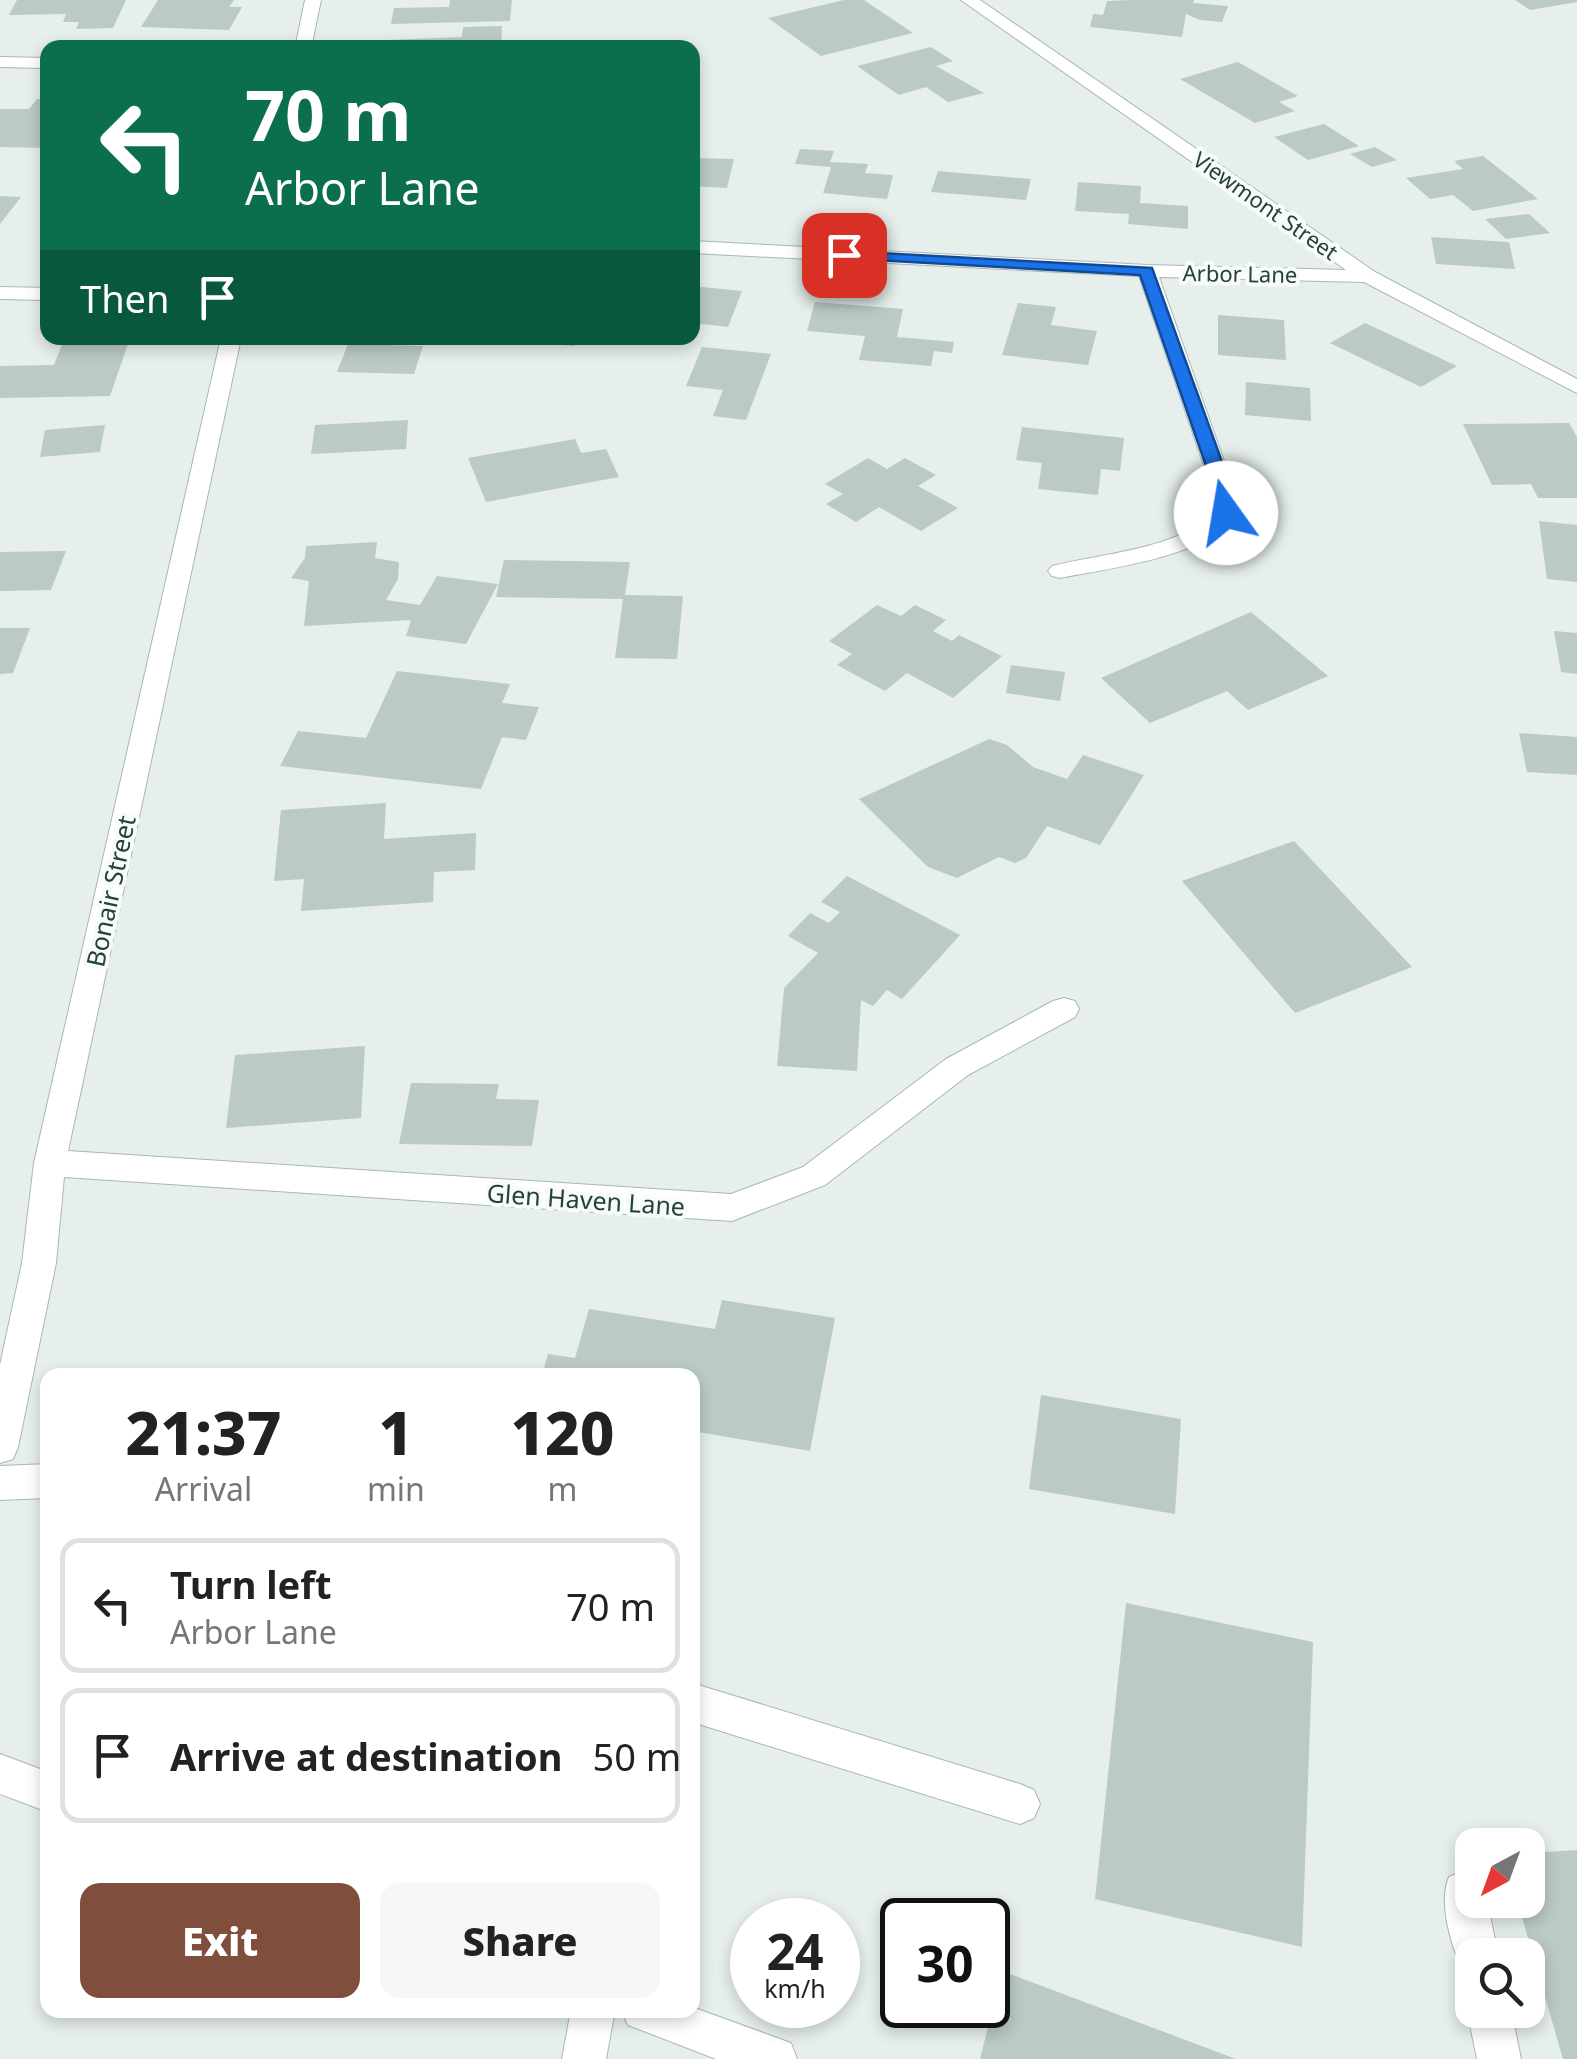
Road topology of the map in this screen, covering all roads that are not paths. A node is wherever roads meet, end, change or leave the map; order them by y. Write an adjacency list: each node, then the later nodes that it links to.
1 (313, 0): 3 (street)
2 (969, 0): 8 (street, Viewmont Street)
3 (305, 40)
4 (0, 62): 5 (street)
5 (40, 63)
6 (700, 247): 7 (street, Arbor Lane)
7 (1146, 271): 8 (street, Arbor Lane); 13 (street)
8 (1368, 276): 12 (street, Viewmont Street)
9 (0, 293): 10 (street)
10 (40, 294)
11 (229, 345): 15 (street, Bonair Street)
12 (1577, 387)
13 (1060, 571)
14 (1064, 1009): 15 (street, Glen Haven Lane)
15 (50, 1164): 16 (street, Bonair Street)
16 (0, 1447)
17 (40, 1480): 18 (street)
18 (0, 1483)
19 (700, 1704): 22 (street)
20 (0, 1774): 21 (street)
21 (40, 1789)
22 (1020, 1804)
23 (592, 2018): 26 (street)
24 (665, 2018): 27 (street)
25 (1493, 2028): 28 (street)
26 (584, 2059)
27 (775, 2059)
28 (1499, 2059)

